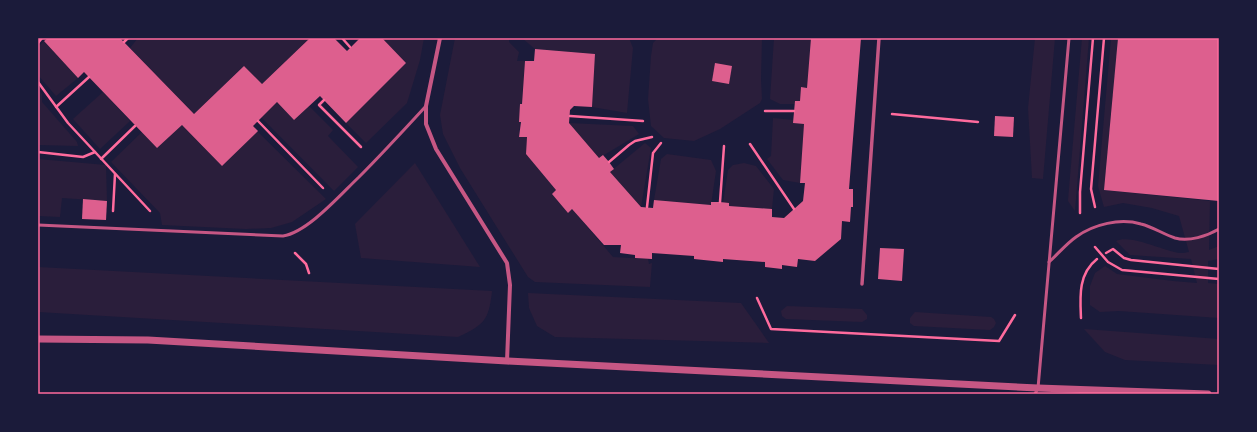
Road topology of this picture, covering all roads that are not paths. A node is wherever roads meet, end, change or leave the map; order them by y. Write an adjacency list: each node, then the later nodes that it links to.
1 (440, 38): 4 (street)
2 (879, 38): 8 (street)
3 (1069, 38): 7 (lane)
4 (426, 106): 5 (lane); 10 (street)
5 (38, 224)
6 (1219, 229): 7 (lane)
7 (1049, 262): 11 (lane)
8 (862, 284)
9 (38, 339): 10 (street)
10 (506, 361): 11 (street)
11 (1036, 391): 12 (street)
12 (1208, 394)

